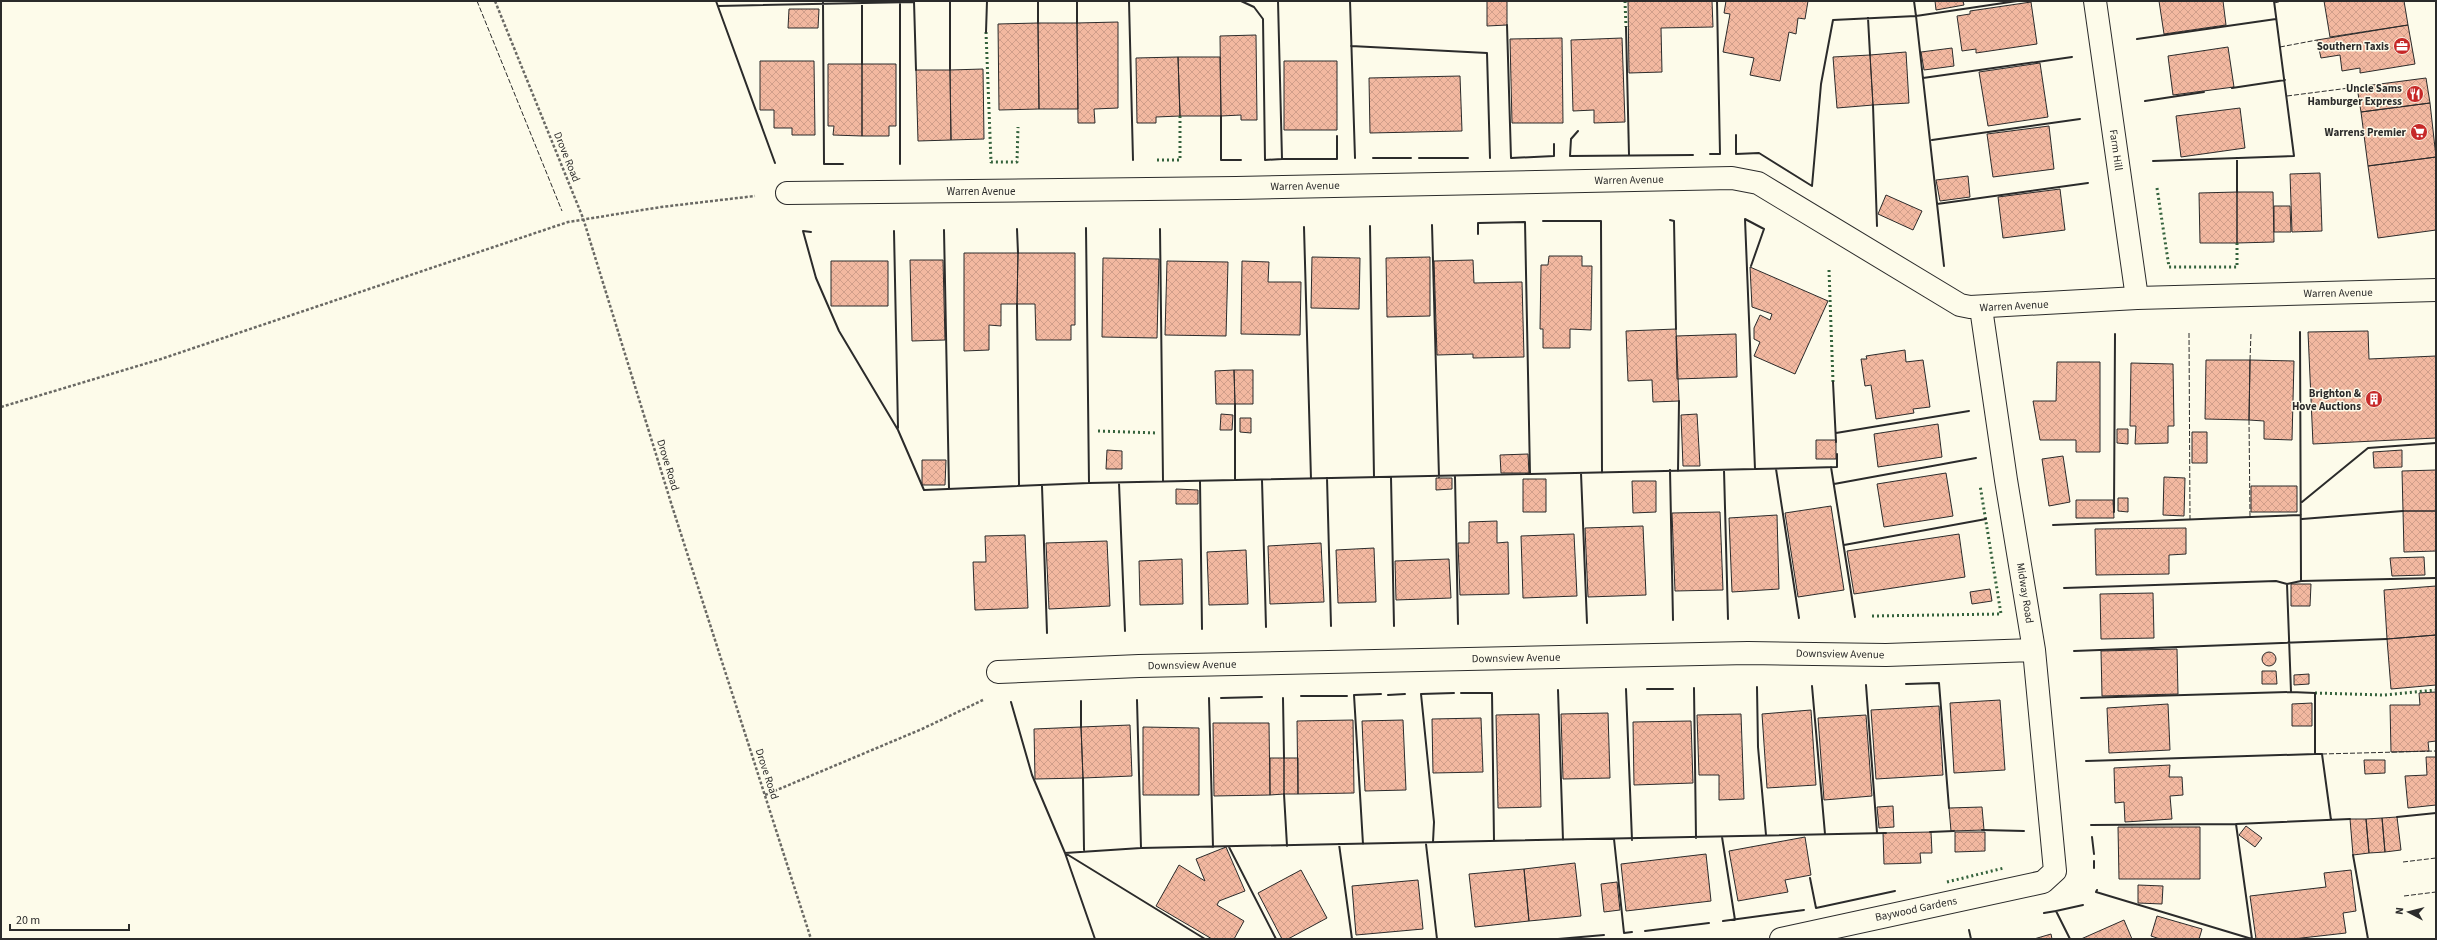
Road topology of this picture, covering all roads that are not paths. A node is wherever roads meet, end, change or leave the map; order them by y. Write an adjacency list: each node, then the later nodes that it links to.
1 (2096, 1): 4 (street, Farm Hill)
2 (787, 193): 5 (street, Warren Avenue)
3 (2436, 290): 4 (street, Warren Avenue)
4 (2137, 298): 5 (street, Warren Avenue)
5 (1981, 308): 6 (street, Midway Road)
6 (2034, 650): 7 (street, Downsview Avenue); 8 (street, Midway Road)
7 (998, 672)
8 (2050, 878): 9 (street, Baywood Gardens)
9 (1781, 939)

